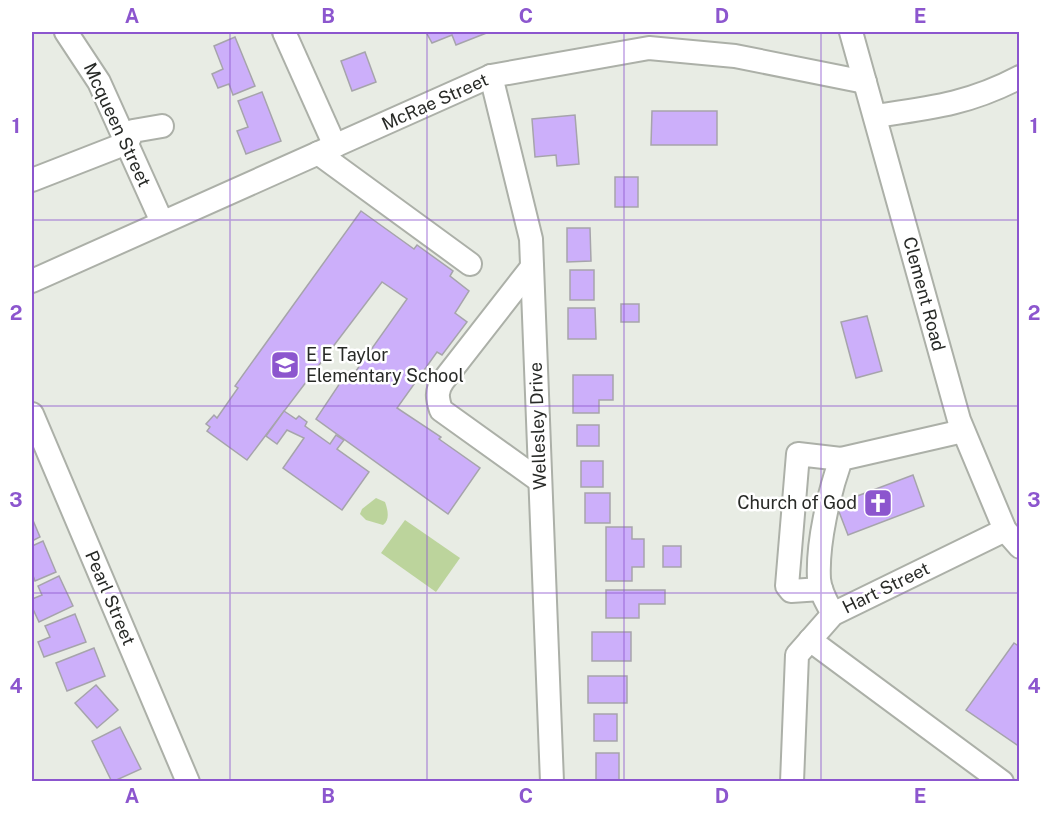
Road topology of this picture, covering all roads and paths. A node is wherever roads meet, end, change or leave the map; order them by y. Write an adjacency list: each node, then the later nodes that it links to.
1 (66, 32): 9 (street, Mcqueen Street)
2 (284, 32): 10 (street)
3 (851, 32): 6 (street, Clement Road)
4 (491, 76): 6 (street, McRae Street); 10 (street, McRae Street); 14 (street, Wellesley Drive)
5 (1020, 77): 7 (street)
6 (865, 82): 7 (street, Clement Road)
7 (874, 116): 17 (street, Clement Road)
8 (162, 126): 9 (street)
9 (127, 143): 11 (street); 12 (street, Mcqueen Street)
10 (326, 149): 12 (street, McRae Street); 13 (street)
11 (32, 180)
12 (162, 222): 15 (street, McRae Street)
13 (470, 264)
14 (532, 267): 19 (street, Wellesley Drive); 19 (street)
15 (32, 281)
16 (32, 414): 24 (street, Pearl Street)
17 (963, 431): 18 (street); 20 (street, Clement Road)
18 (841, 459): 21 (street); 21 (street)
19 (540, 481): 25 (street, Wellesley Drive)
20 (1012, 538): 22 (street, Hart Street)
21 (821, 589): 22 (street)
22 (833, 614): 23 (street, Hart Street)
23 (810, 640): 26 (street, Hart Street); 27 (street)
24 (188, 782)
25 (552, 782)
26 (792, 782)
27 (1002, 782)

